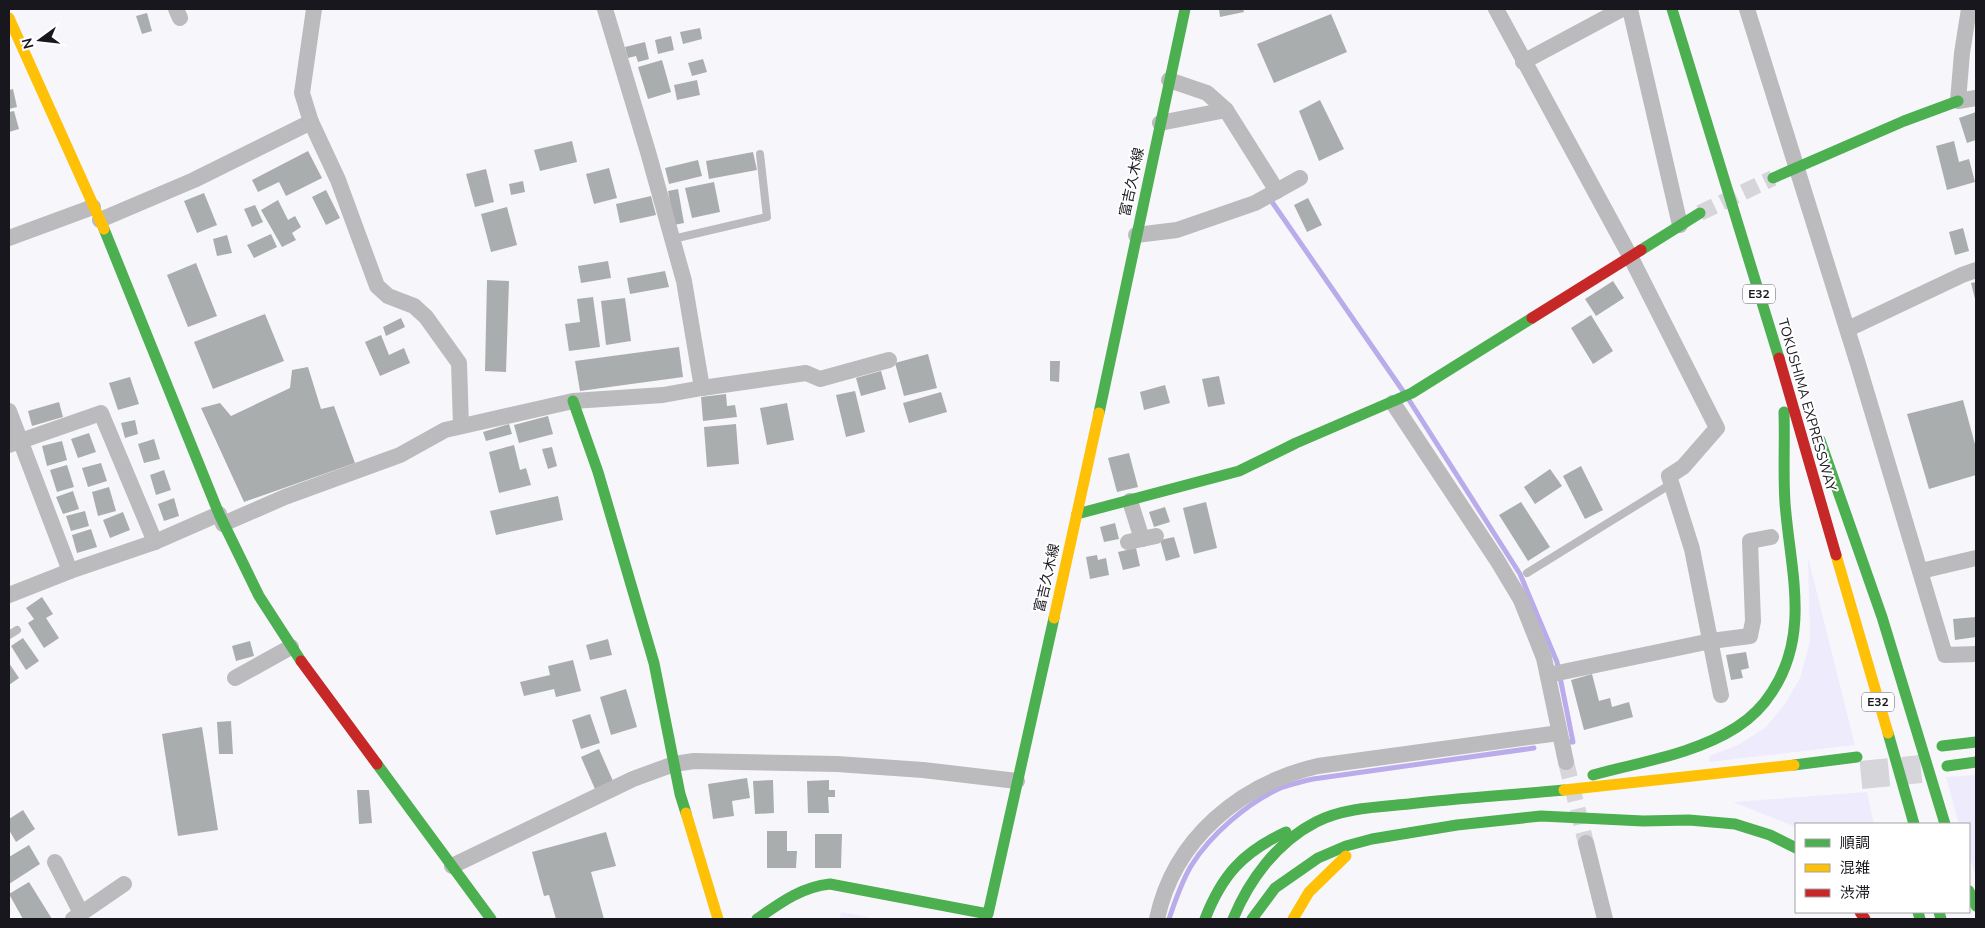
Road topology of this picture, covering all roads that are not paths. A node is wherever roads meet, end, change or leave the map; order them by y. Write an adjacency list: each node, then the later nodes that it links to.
1 (314, 9): 18 (street)
2 (605, 9): 30 (street)
3 (1185, 9): 13 (main road, 富吉久木線)
4 (1496, 9): 12 (street)
5 (1622, 9): 12 (street)
6 (1630, 9): 27 (street)
7 (1672, 9): 17 (main road, TOKUSHIMA EXPRESSWAY / E32)
8 (1747, 9): 21 (street)
9 (1969, 9): 15 (street)
10 (9, 18): 11 (main road)
11 (12, 35): 26 (main road)
12 (1523, 62): 31 (street)
13 (1169, 80): 16 (street); 19 (main road, 富吉久木線)
14 (1976, 98): 15 (street)
15 (1958, 102): 21 (main road)
16 (1226, 110): 19 (street); 24 (street)
17 (1708, 120): 34 (main road); 36 (main road, TOKUSHIMA EXPRESSWAY / E32)
18 (311, 122): 26 (street); 41 (street)
19 (1160, 123): 28 (main road, 富吉久木線)
20 (760, 154): 30 (lane)
21 (1796, 168): 23 (main road); 33 (street)
22 (1300, 178): 24 (street)
23 (1773, 178)
24 (1277, 191): 28 (street)
25 (1700, 213): 27 (main road)
26 (97, 214): 29 (street); 47 (main road)
27 (1680, 225): 31 (main road)
28 (1136, 235): 46 (main road, 富吉久木線)
29 (9, 238)
30 (673, 239): 37 (street)
31 (1630, 256): 38 (main road); 44 (street)
32 (1976, 270): 33 (street)
33 (1848, 329): 53 (street)
34 (1790, 355)
35 (889, 360): 37 (street)
36 (1784, 376): 55 (main road, TOKUSHIMA EXPRESSWAY / E32); 75 (main road)
37 (702, 388): 39 (street)
38 (1397, 401): 45 (main road); 62 (street)
39 (573, 402): 41 (street); 72 (main road)
40 (9, 411): 43 (street)
41 (461, 426): 47 (street)
42 (1816, 430): 80 (main road)
43 (14, 443): 50 (street); 52 (street)
44 (1671, 484): 54 (lane); 59 (street)
45 (1130, 501): 46 (main road); 49 (street)
46 (1076, 514): 74 (main road, 富吉久木線)
47 (221, 519): 50 (street); 60 (main road)
48 (1771, 537): 59 (street)
49 (1142, 539)
50 (155, 542): 52 (street)
51 (1976, 558): 53 (street)
52 (70, 571): 56 (street)
53 (1921, 571): 61 (street)
54 (1528, 573)
55 (1842, 580): 69 (main road, TOKUSHIMA EXPRESSWAY / E32); 79 (main road, TOKUSHIMA EXPRESSWAY / E32)
56 (9, 595)
57 (17, 630): 58 (lane)
58 (9, 635)
59 (1710, 642): 62 (street); 64 (street)
60 (291, 647): 63 (street); 85 (main road)
61 (1976, 654)
62 (1557, 673): 65 (street)
63 (235, 678)
64 (1721, 695)
65 (1559, 733): 70 (street); 95 (street)
66 (1976, 742): 67 (main road)
67 (1942, 746)
68 (1857, 757): 75 (main road)
69 (1883, 758)
70 (1566, 762)
71 (1976, 762): 73 (main road)
72 (674, 764): 74 (street); 85 (street); 93 (main road)
73 (1947, 766)
74 (1017, 781): 91 (main road, 富吉久木線)
75 (1529, 793): 78 (main road)
76 (1605, 807): 77 (main road)
77 (1541, 816): 81 (main road); 83 (main road)
78 (1315, 823): 96 (main road); 97 (main road)
79 (1914, 823)
80 (1945, 823)
81 (1372, 839): 98 (main road); 99 (main road)
82 (1586, 842): 89 (street)
83 (1795, 848)
84 (55, 862): 90 (street)
85 (452, 866): 92 (main road)
86 (124, 884): 90 (street)
87 (1970, 893): 88 (main road)
88 (1976, 906)
89 (1604, 913)
90 (77, 916)
91 (988, 917): 94 (main road, 富吉久木線)
92 (491, 919)
93 (718, 919)
94 (757, 919)
95 (1157, 919)
96 (1205, 919)
97 (1232, 919)
98 (1252, 919)
99 (1293, 919)

